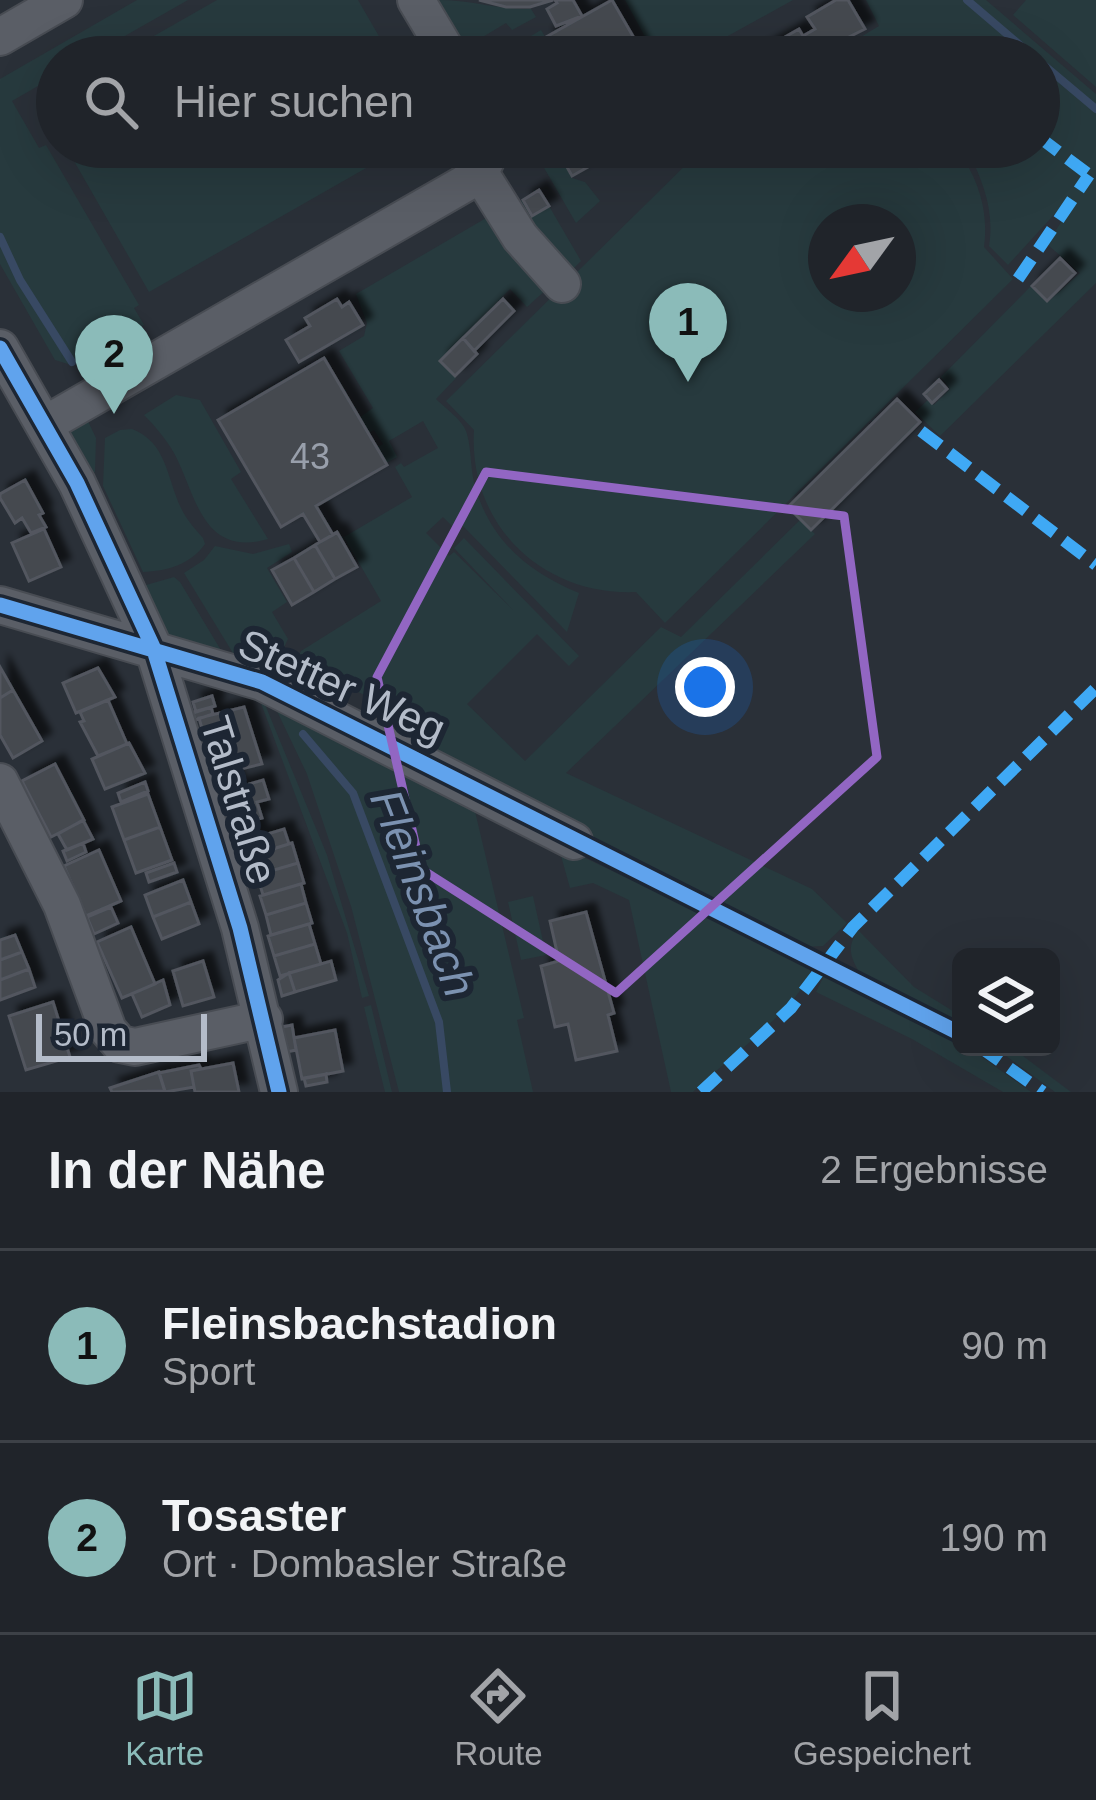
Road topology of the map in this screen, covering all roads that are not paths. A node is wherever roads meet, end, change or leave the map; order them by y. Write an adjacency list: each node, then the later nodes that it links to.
1 (64, 0): 4 (street)
2 (416, 0): 3 (street)
3 (437, 36)
4 (0, 37)
5 (473, 168): 9 (street)
6 (490, 168): 7 (street)
7 (562, 284)
8 (0, 348): 9 (street, Talstraße)
9 (44, 425): 11 (street, Talstraße)
10 (0, 605): 11 (street, Stetter Weg)
11 (153, 647): 13 (street, Stetter Weg); 14 (street, Talstraße)
12 (0, 782): 14 (street)
13 (574, 841)
14 (264, 1019): 15 (street, Talstraße)
15 (279, 1092)

